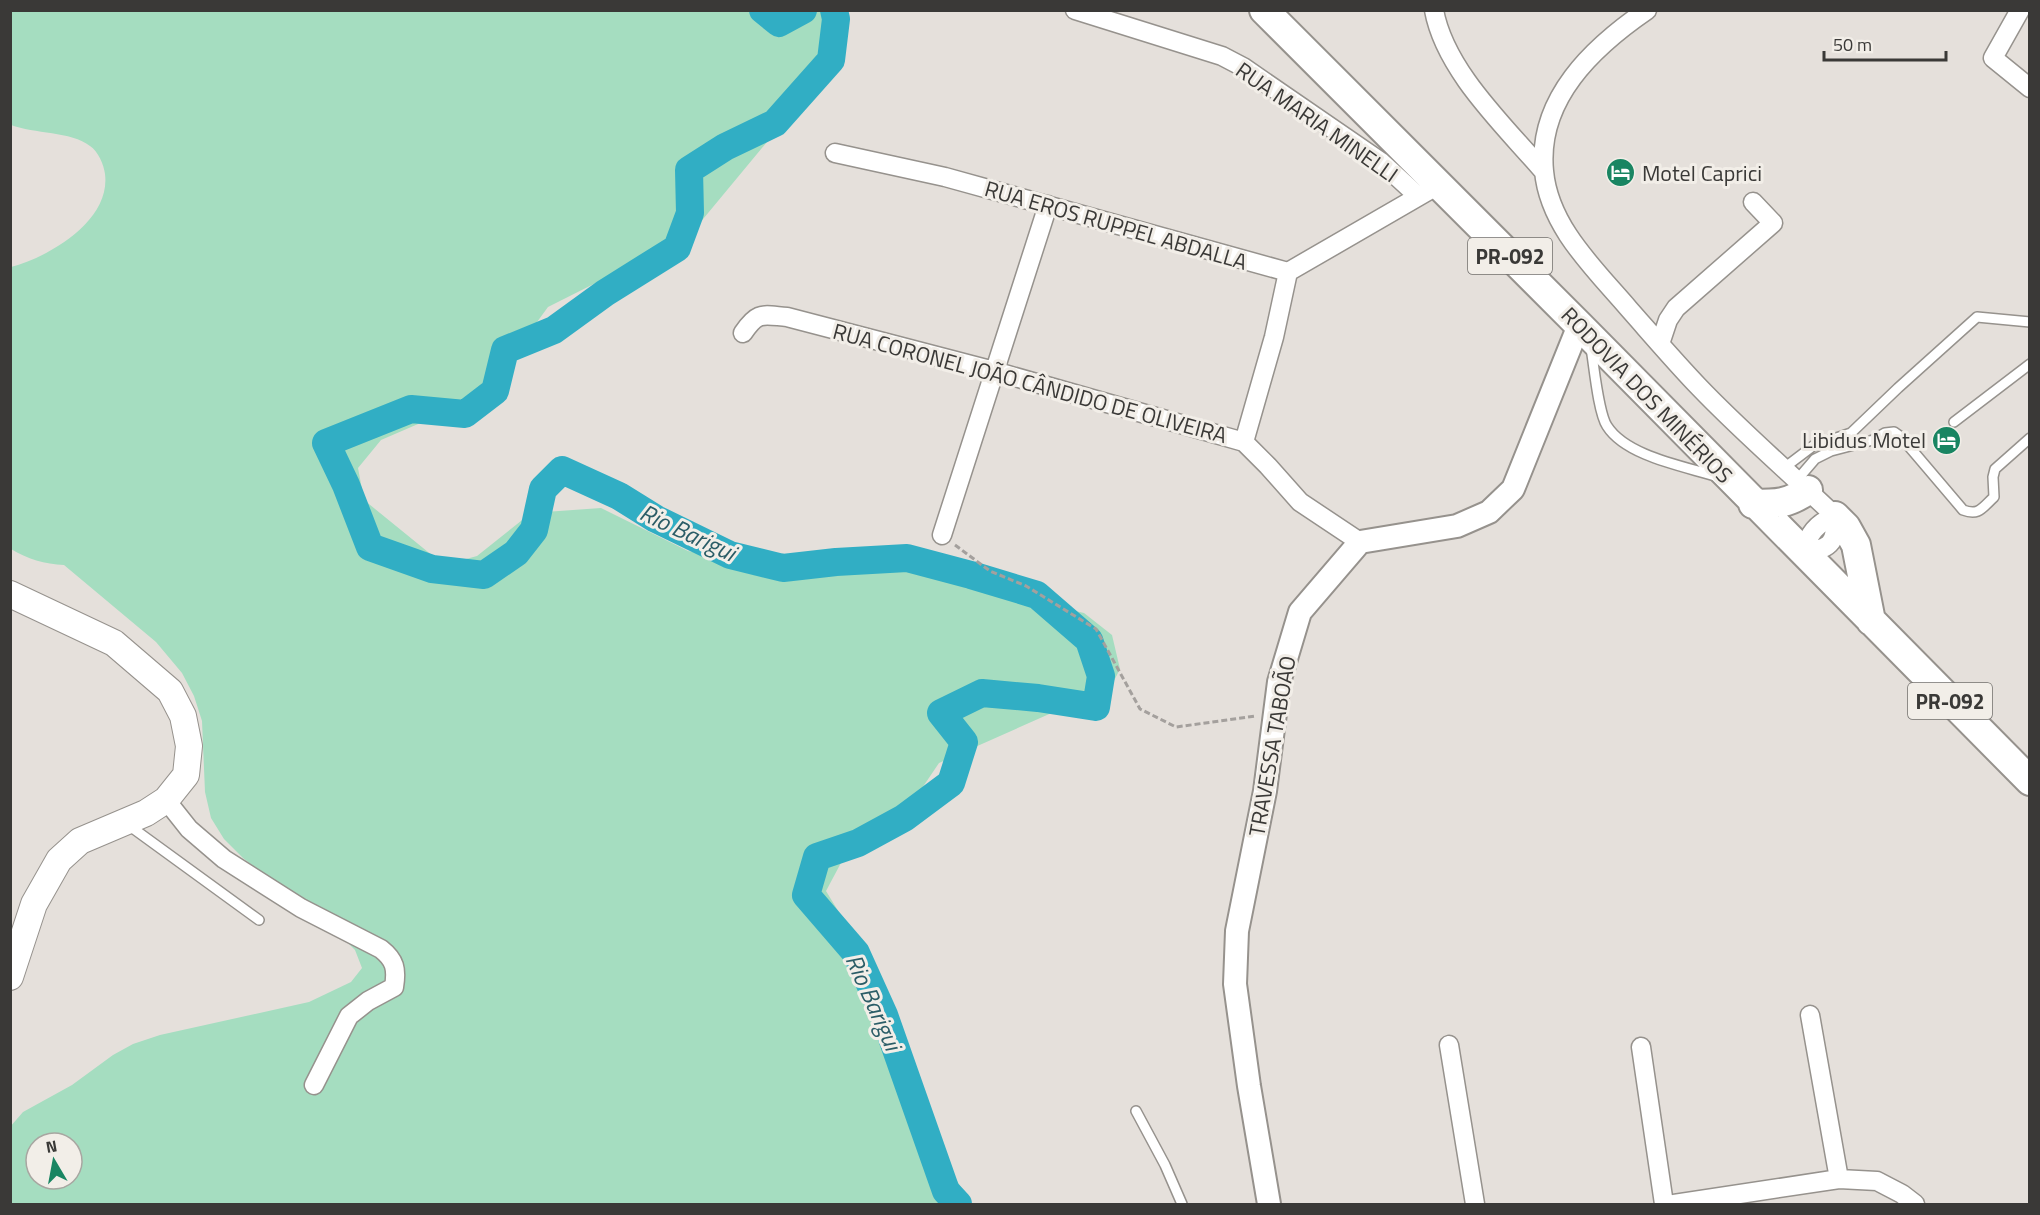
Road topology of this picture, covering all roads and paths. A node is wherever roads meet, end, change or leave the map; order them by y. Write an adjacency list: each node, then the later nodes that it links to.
1 (1074, 10): 9 (street, RUA MARIA MINELLI)
2 (1264, 10): 9 (main road, RODOVIA DOS MINÉRIOS / PR-092)
3 (1434, 10): 8 (street)
4 (1647, 10): 8 (street)
5 (2020, 10): 6 (street)
6 (2030, 88)
7 (835, 153): 11 (street, RUA EROS RUPPEL ABDALLA)
8 (1544, 172): 16 (street)
9 (1429, 190): 12 (street, RUA MARIA MINELLI); 14 (main road, RODOVIA DOS MINÉRIOS / PR-092)
10 (1753, 202): 16 (street)
11 (1048, 205): 12 (street, RUA EROS RUPPEL ABDALLA); 18 (street)
12 (1288, 272): 21 (street)
13 (2030, 322): 22 (lane)
14 (1584, 330): 23 (main road, RODOVIA DOS MINÉRIOS / PR-092); 23 (lane); 27 (street)
15 (743, 333): 18 (street, RUA CORONEL JOÃO CÂNDIDO DE OLIVEIRA)
16 (1660, 344): 22 (street)
17 (2030, 364): 19 (lane)
18 (994, 371): 21 (street, RUA CORONEL JOÃO CÂNDIDO DE OLIVEIRA); 26 (street)
19 (1954, 422)
20 (2030, 438): 22 (lane)
21 (1244, 442): 27 (street, RUA CORONEL JOÃO CÂNDIDO DE OLIVEIRA)
22 (1796, 479): 24 (main road); 25 (street)
23 (1732, 482): 24 (main road, RODOVIA DOS MINÉRIOS / PR-092)
24 (1754, 504): 28 (main road, RODOVIA DOS MINÉRIOS / PR-092)
25 (1835, 516): 28 (street); 30 (main road)
26 (942, 535): 31 (path)
27 (1360, 542): 31 (street, TRAVESSA TABOÃO)
28 (1802, 553): 30 (main road, RODOVIA DOS MINÉRIOS / PR-092)
29 (10, 594): 33 (main road)
30 (1871, 621): 32 (main road, RODOVIA DOS MINÉRIOS / PR-092)
31 (1274, 713): 44 (street, TRAVESSA TABOÃO)
32 (2030, 781)
33 (165, 800): 34 (main road); 40 (street)
34 (125, 822): 35 (lane); 36 (main road)
35 (260, 920)
36 (10, 976)
37 (1810, 1015): 42 (street)
38 (1449, 1045): 45 (street)
39 (1641, 1047): 46 (street)
40 (314, 1085)
41 (1136, 1111): 43 (lane)
42 (1839, 1179): 47 (street); 48 (street)
43 (1182, 1204)
44 (1269, 1204)
45 (1475, 1204)
46 (1664, 1204)
47 (1674, 1204)
48 (1915, 1204)

